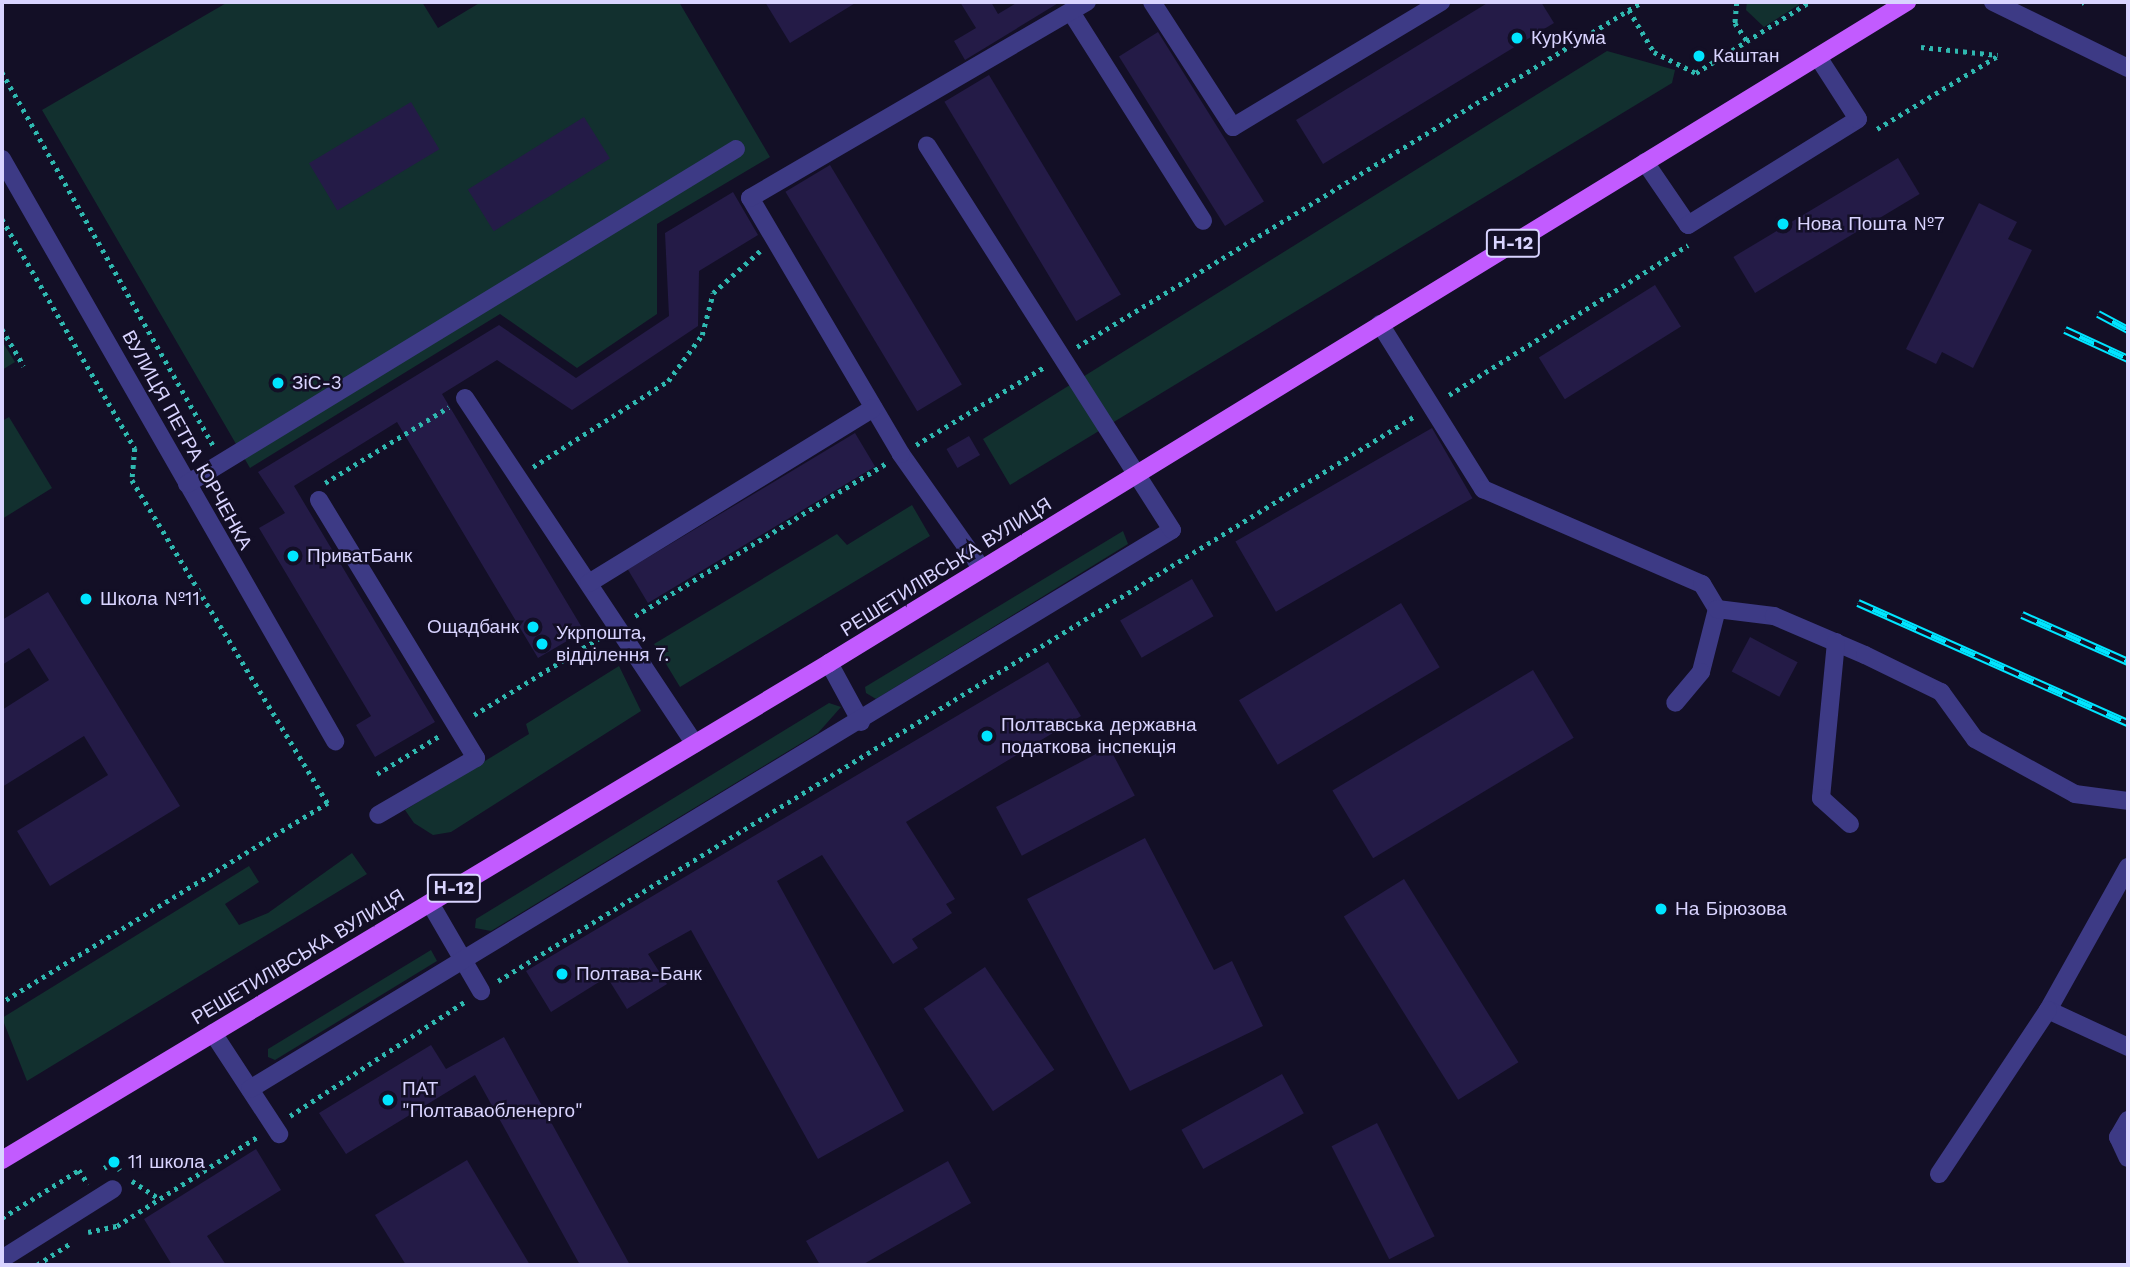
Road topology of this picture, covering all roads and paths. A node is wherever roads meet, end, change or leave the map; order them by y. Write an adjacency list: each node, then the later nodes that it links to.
1 (1087, 2): 10 (street)
2 (1152, 2): 3 (street)
3 (1441, 2)
4 (1643, 2): 9 (path)
5 (1737, 2): 11 (path)
6 (1809, 2): 11 (path)
7 (1907, 2): 13 (main road, РЕШЕТИЛІВСЬКА ВУЛИЦЯ / Н-12)
8 (1993, 2): 14 (street)
9 (1629, 10): 11 (path); 27 (path)
10 (1072, 12): 22 (street); 23 (street)
11 (1747, 41)
12 (1921, 47): 16 (path)
13 (1818, 57): 20 (main road, РЕШЕТИЛІВСЬКА ВУЛИЦЯ / Н-12); 20 (street)
14 (2128, 68)
15 (2, 72): 33 (path)
16 (1868, 134)
17 (927, 146): 27 (street)
18 (736, 149): 33 (street)
19 (2, 159): 36 (street, ВУЛИЦЯ ПЕТРА ЮРЧЕНКА)
20 (1645, 162): 25 (main road, РЕШЕТИЛІВСЬКА ВУЛИЦЯ / Н-12)
21 (2, 219): 57 (path)
22 (1203, 221)
23 (774, 239): 31 (street); 35 (path)
24 (1698, 239): 30 (path)
25 (1380, 324): 30 (street); 34 (main road, РЕШЕТИЛІВСЬКА ВУЛИЦЯ / Н-12)
26 (2, 329): 28 (path)
27 (1061, 357): 32 (path); 34 (street)
28 (24, 366)
29 (465, 398): 35 (street); 37 (path)
30 (1431, 406): 40 (street); 56 (path)
31 (874, 408): 32 (street); 39 (street)
32 (901, 454): 38 (street); 41 (path)
33 (223, 462): 36 (street)
34 (1136, 475): 38 (main road, РЕШЕТИЛІВСЬКА ВУЛИЦЯ / Н-12); 45 (street)
35 (517, 477): 39 (street)
36 (187, 484): 47 (street, ВУЛИЦЯ ПЕТРА ЮРЧЕНКА)
37 (319, 500): 46 (street)
38 (982, 569): 43 (main road, РЕШЕТИЛІВСЬКА ВУЛИЦЯ / Н-12)
39 (589, 583): 41 (street)
40 (1717, 609): 42 (street); 44 (street)
41 (621, 625): 46 (path); 48 (street)
42 (1836, 642): 50 (street); 52 (street)
43 (829, 663): 45 (street); 48 (main road, РЕШЕТИЛІВСЬКА ВУЛИЦЯ / Н-12)
44 (1675, 703)
45 (861, 722): 55 (street)
46 (456, 725): 49 (path); 51 (street)
47 (335, 741)
48 (695, 744): 54 (main road, РЕШЕТИЛІВСЬКА ВУЛИЦЯ / Н-12)
49 (377, 774)
50 (2128, 801)
51 (378, 815)
52 (1850, 824)
53 (2128, 867): 58 (street)
54 (430, 903): 55 (street); 59 (main road, РЕШЕТИЛІВСЬКА ВУЛИЦЯ / Н-12)
55 (462, 960): 56 (street); 61 (street)
56 (481, 991): 63 (path)
57 (2, 1003)
58 (2048, 1010): 60 (street); 66 (street)
59 (213, 1033): 61 (street); 65 (main road, РЕШЕТИЛІВСЬКА ВУЛИЦЯ / Н-12)
60 (2128, 1047)
61 (250, 1089): 63 (street)
62 (2128, 1120): 64 (street)
63 (276, 1130): 69 (path)
64 (2128, 1158)
65 (2, 1160)
66 (1939, 1174)
67 (85, 1180): 70 (path)
68 (118, 1182): 69 (path); 71 (street)
69 (160, 1199): 72 (path)
70 (2, 1218)
71 (2, 1259)
72 (37, 1265)

